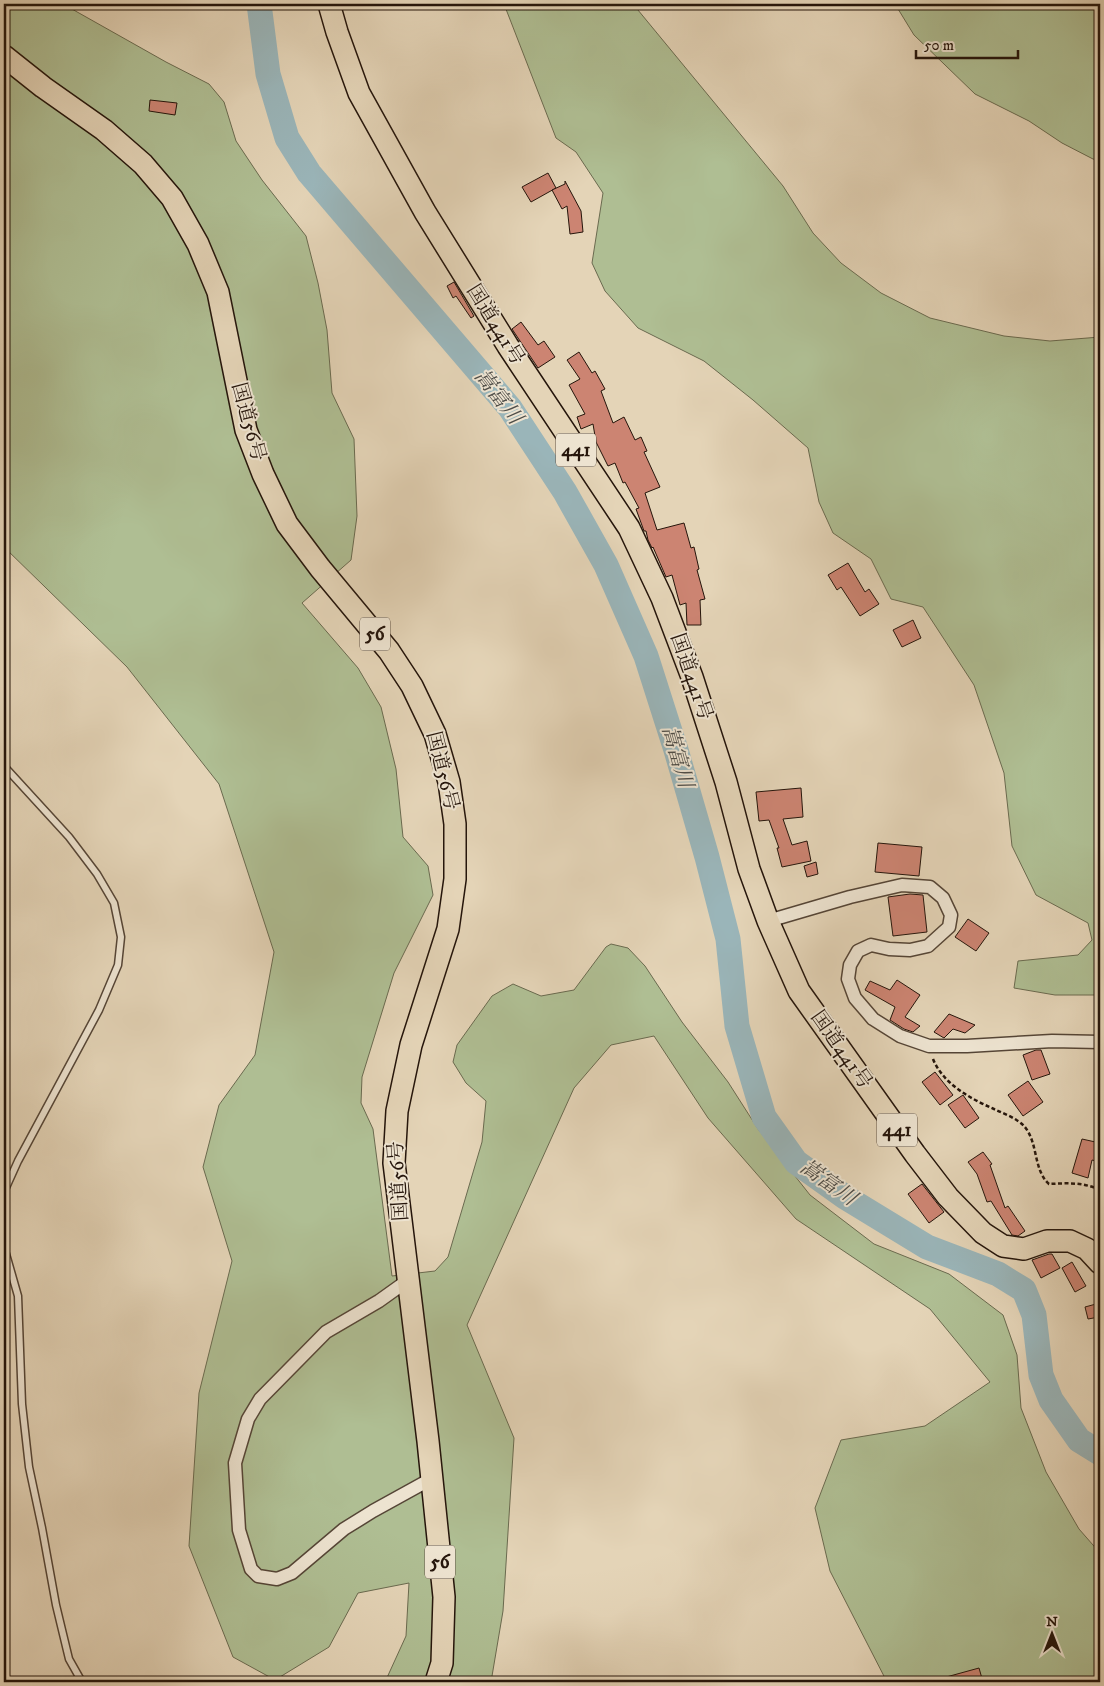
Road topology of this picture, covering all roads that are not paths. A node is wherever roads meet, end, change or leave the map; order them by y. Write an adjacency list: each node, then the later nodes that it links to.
1 (329, 4): 4 (highway, 国道441号 / 441)
2 (4, 56): 9 (highway, 国道56号 / 56)
3 (4, 766): 6 (lane)
4 (768, 921): 5 (street); 8 (highway, 国道441号 / 441)
5 (1100, 1042)
6 (4, 1192)
7 (4, 1247): 11 (lane)
8 (1100, 1263)
9 (407, 1281): 10 (highway, 国道56号 / 56); 10 (street)
10 (431, 1479): 12 (highway, 国道56号 / 56)
11 (82, 1682)
12 (436, 1682)

